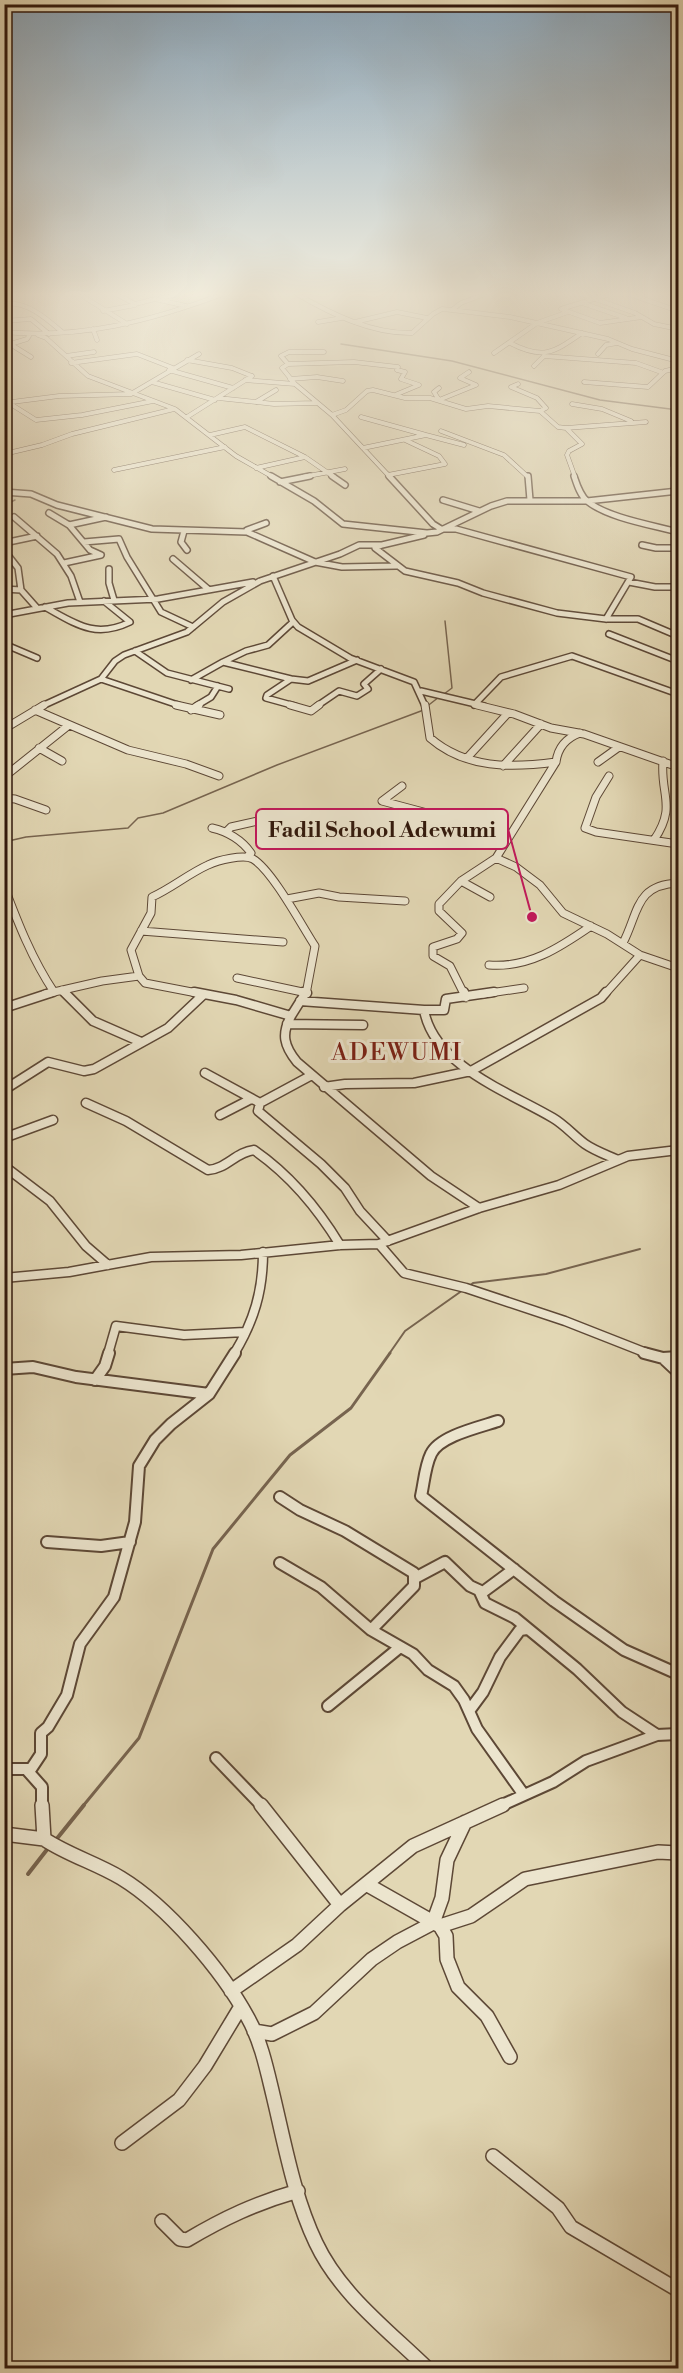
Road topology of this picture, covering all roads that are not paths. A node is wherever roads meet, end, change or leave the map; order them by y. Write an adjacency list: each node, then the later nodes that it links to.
1 (10, 405): 2 (street)
2 (135, 405)
3 (164, 405): 10 (street)
4 (207, 405): 13 (street)
5 (318, 405): 12 (street)
6 (352, 405): 12 (street)
7 (452, 405): 11 (street)
8 (543, 405): 11 (street)
9 (576, 405): 15 (street)
10 (175, 409): 13 (street); 25 (street)
11 (540, 411): 17 (street)
12 (332, 415): 24 (street)
13 (187, 417): 19 (street)
14 (361, 417): 20 (street)
15 (632, 422): 16 (street); 17 (street)
16 (646, 422)
17 (566, 428): 40 (street)
18 (441, 431): 39 (street)
19 (210, 435): 23 (street); 27 (street)
20 (426, 435): 21 (street); 22 (street)
21 (405, 440): 24 (street); 33 (street)
22 (464, 445)
23 (225, 447): 28 (street); 30 (street)
24 (363, 448): 33 (street)
25 (4, 454)
26 (678, 454): 31 (street)
27 (305, 457): 28 (street); 32 (street)
28 (256, 468): 34 (street)
29 (345, 469): 32 (street)
30 (114, 470)
31 (678, 471)
32 (330, 473): 34 (street); 35 (street)
33 (388, 475): 48 (street)
34 (280, 482): 52 (street)
35 (345, 485)
36 (678, 491): 40 (street)
37 (4, 492): 44 (street)
38 (443, 500): 41 (street)
39 (530, 500): 40 (street); 41 (street)
40 (587, 501): 51 (street)
41 (479, 511): 48 (street)
42 (49, 513): 47 (street)
43 (14, 517): 53 (street)
44 (106, 517): 47 (street); 49 (street)
45 (237, 523): 50 (street)
46 (267, 523): 50 (street)
47 (69, 525): 54 (street)
48 (441, 529): 52 (street); 68 (street)
49 (184, 531): 50 (street); 60 (street)
50 (247, 531): 62 (street)
51 (678, 532)
52 (427, 533): 56 (street)
53 (37, 536): 55 (street); 63 (street)
54 (84, 542): 63 (street); 73 (street)
55 (4, 543)
56 (382, 545): 62 (street); 64 (street)
57 (642, 545): 58 (street)
58 (678, 548)
59 (4, 550): 72 (street)
60 (187, 550)
61 (173, 559): 71 (street)
62 (315, 562): 64 (street); 66 (street)
63 (64, 563): 76 (street)
64 (396, 566): 80 (street)
65 (109, 569): 74 (street)
66 (273, 576): 67 (street); 81 (street)
67 (260, 581): 71 (street); 82 (street)
68 (629, 582): 69 (street); 80 (street)
69 (678, 586)
70 (4, 589): 72 (street)
71 (208, 589): 73 (street)
72 (21, 590): 78 (street)
73 (152, 599): 74 (street); 82 (street)
74 (114, 600): 75 (street)
75 (105, 601): 76 (street); 77 (street)
76 (80, 602): 77 (street)
77 (44, 607): 78 (street)
78 (37, 608): 79 (street)
79 (4, 615)
80 (606, 619): 84 (street)
81 (293, 622): 88 (street); 90 (street)
82 (192, 627): 86 (street)
83 (609, 634): 89 (street)
84 (678, 636)
85 (4, 644): 87 (street)
86 (135, 651): 92 (street); 94 (street)
87 (37, 658)
88 (357, 660): 91 (street); 93 (street)
89 (678, 661)
90 (223, 662): 93 (street); 94 (street)
91 (381, 669): 93 (street); 97 (street)
92 (100, 678): 100 (street); 101 (street)
93 (291, 679)
94 (191, 680): 95 (street)
95 (218, 686): 96 (street); 101 (street)
96 (229, 689)
97 (421, 691): 99 (street); 109 (street)
98 (678, 694): 99 (street)
99 (474, 705): 102 (street)
100 (35, 710): 105 (street); 108 (street); 116 (street)
101 (191, 710): 103 (street)
102 (508, 713): 104 (street); 109 (street)
103 (220, 715)
104 (541, 724): 106 (street); 114 (street)
105 (4, 729)
106 (580, 733): 107 (street); 112 (street)
107 (619, 747): 111 (street); 113 (street)
108 (39, 748): 110 (street); 118 (street)
109 (467, 758): 114 (street)
110 (62, 761)
111 (663, 761): 115 (street); 126 (street)
112 (556, 762): 114 (street); 125 (street)
113 (598, 762)
114 (503, 766)
115 (678, 767)
116 (219, 776)
117 (609, 776): 126 (street)
118 (4, 777)
119 (402, 786): 125 (street)
120 (4, 798): 121 (street)
121 (46, 810)
122 (267, 819): 124 (street)
123 (212, 828): 124 (street)
124 (228, 831): 128 (street)
125 (509, 836): 129 (street)
126 (654, 840): 127 (street)
127 (678, 844)
128 (247, 857): 134 (street); 137 (street)
129 (496, 858): 130 (street); 136 (street)
130 (461, 881): 133 (street); 151 (street)
131 (678, 883): 139 (street)
132 (4, 886): 148 (street)
133 (490, 897)
134 (287, 899): 135 (street); 149 (street)
135 (405, 902)
136 (591, 926): 139 (street); 143 (street)
137 (141, 931): 138 (street); 145 (street)
138 (283, 942)
139 (623, 943): 140 (street)
140 (640, 955): 142 (street); 158 (street)
141 (678, 961): 142 (street)
142 (663, 963): 144 (street)
143 (489, 965)
144 (678, 968)
145 (139, 976): 148 (street); 150 (street)
146 (237, 978): 149 (street)
147 (524, 988): 151 (street)
148 (58, 991): 153 (street); 157 (street)
149 (307, 993): 152 (street)
150 (203, 995): 155 (street); 157 (street)
151 (466, 997): 154 (street)
152 (300, 1000): 154 (street); 155 (street)
153 (4, 1008)
154 (424, 1011): 158 (street)
155 (289, 1020): 156 (street); 160 (street)
156 (363, 1025)
157 (141, 1042): 162 (street)
158 (471, 1071): 161 (street); 170 (street)
159 (205, 1073): 163 (street)
160 (312, 1075): 161 (street); 165 (street)
161 (324, 1087): 172 (street)
162 (4, 1090)
163 (251, 1099): 165 (street); 166 (street)
164 (86, 1103): 174 (street)
165 (260, 1103): 173 (street)
166 (220, 1115)
167 (52, 1120): 168 (street)
168 (4, 1138)
169 (678, 1150): 170 (street)
170 (618, 1160): 172 (street)
171 (4, 1166): 176 (street)
172 (479, 1208): 173 (street)
173 (383, 1243): 174 (street); 180 (street)
174 (340, 1245): 175 (street)
175 (263, 1252): 176 (street); 178 (street)
176 (108, 1265): 177 (street)
177 (4, 1278)
178 (245, 1332): 183 (street); 184 (street)
179 (678, 1357): 180 (street)
180 (663, 1358): 182 (street)
181 (4, 1369): 183 (street)
182 (678, 1372)
183 (95, 1380): 184 (street)
184 (209, 1394): 190 (street)
185 (498, 1421): 192 (street)
186 (678, 1449): 187 (street)
187 (678, 1461)
188 (280, 1497): 193 (street)
189 (47, 1542): 190 (street)
190 (130, 1542): 205 (street)
191 (280, 1563): 196 (street)
192 (514, 1569): 194 (street); 198 (street)
193 (415, 1578): 194 (street); 196 (street)
194 (480, 1592): 195 (street)
195 (527, 1629): 200 (street); 202 (street)
196 (371, 1630): 197 (street)
197 (399, 1647): 199 (street); 200 (street)
198 (678, 1674)
199 (328, 1706)
200 (469, 1711): 206 (street)
201 (678, 1734): 202 (street)
202 (657, 1735): 206 (street)
203 (216, 1758): 212 (street)
204 (4, 1769): 205 (street)
205 (26, 1769): 209 (street)
206 (524, 1796): 207 (street)
207 (465, 1822): 211 (street); 213 (street)
208 (4, 1834): 209 (street)
209 (44, 1839): 214 (street)
210 (678, 1853): 213 (street)
211 (366, 1884): 212 (street); 213 (street)
212 (340, 1905): 214 (street)
213 (436, 1925): 216 (street); 218 (street)
214 (233, 1996): 215 (street); 219 (street)
215 (254, 2031): 216 (street); 217 (street)
216 (272, 2034): 217 (street)
217 (259, 2050): 221 (street)
218 (510, 2057)
219 (122, 2143)
220 (493, 2156): 223 (street)
221 (298, 2191): 222 (street); 224 (street)
222 (162, 2221)
223 (678, 2290)
224 (427, 2368)

